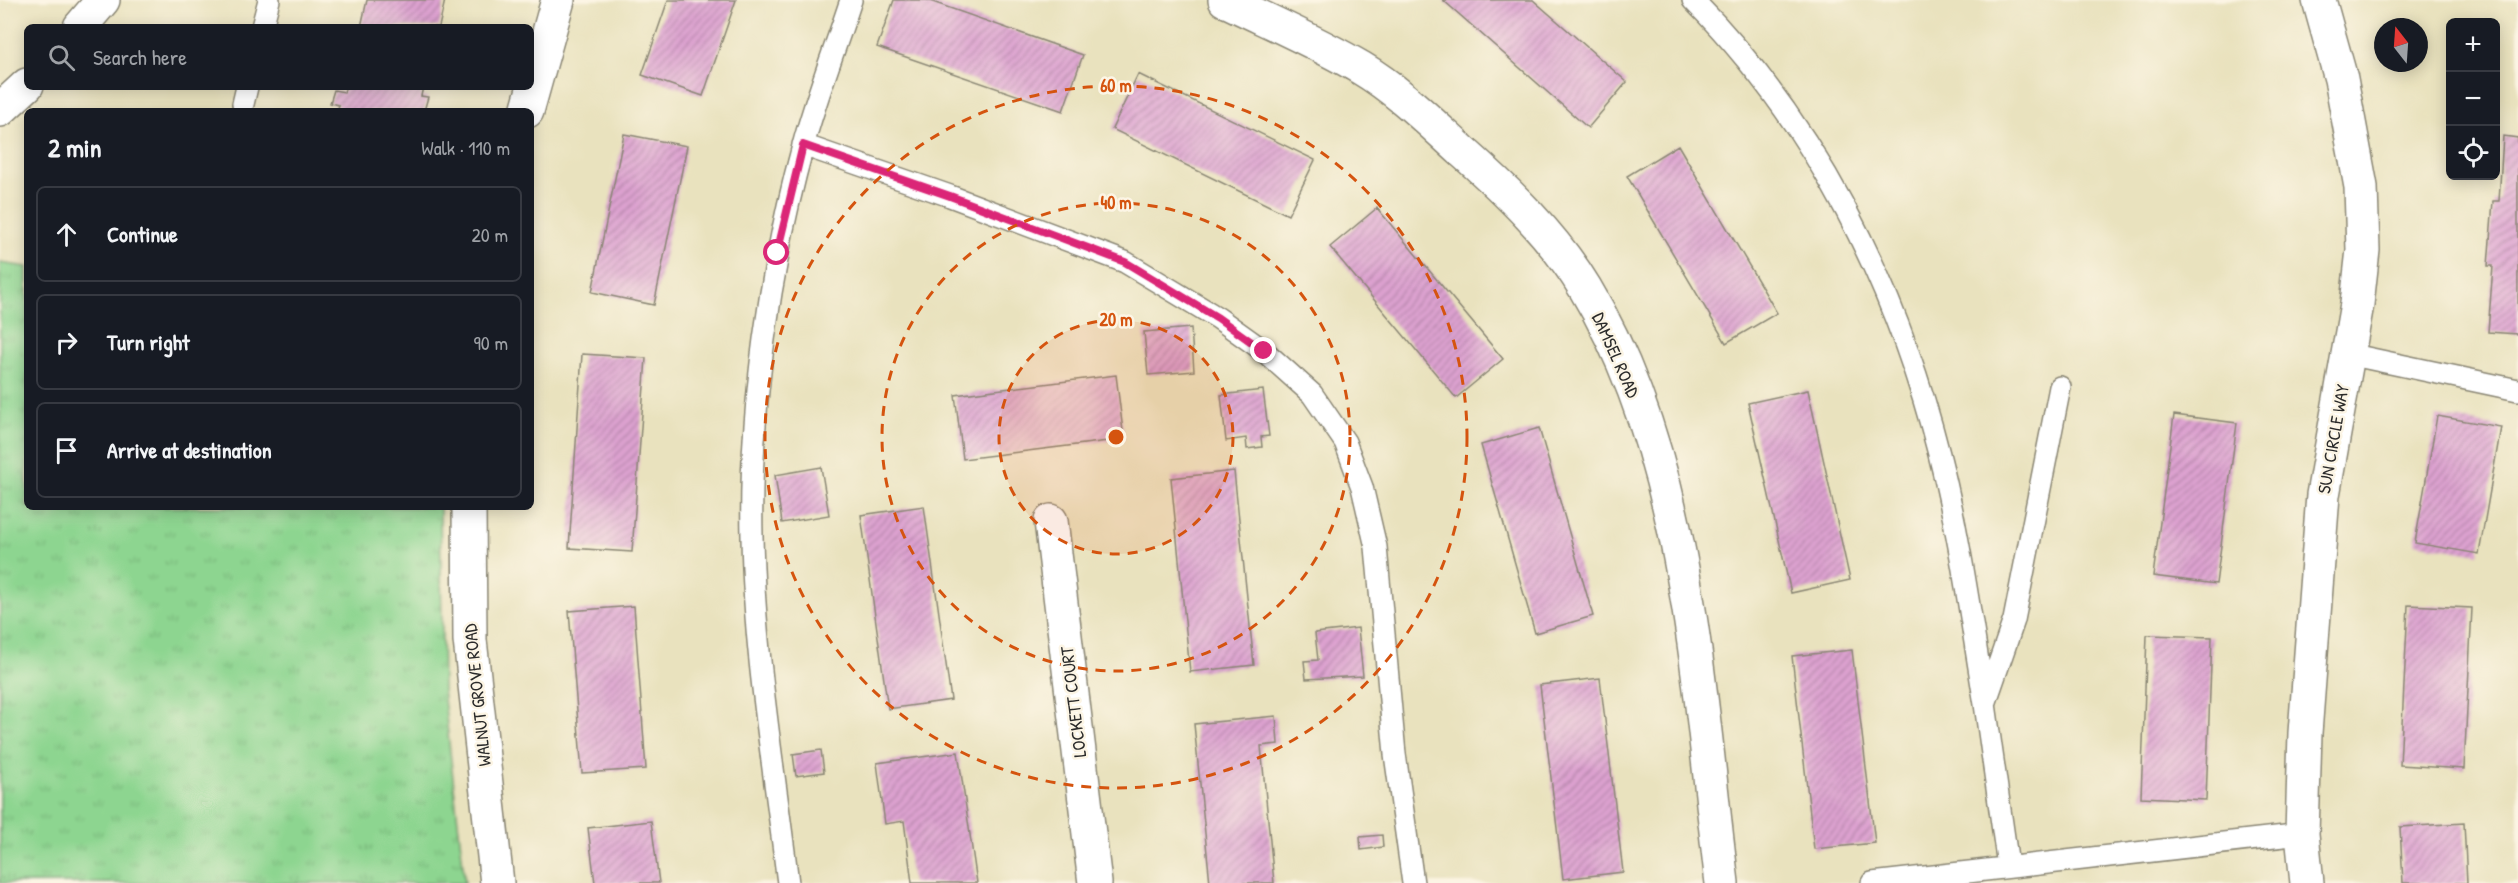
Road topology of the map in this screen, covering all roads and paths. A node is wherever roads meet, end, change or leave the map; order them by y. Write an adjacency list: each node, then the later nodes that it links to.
1 (103, 0): 8 (street)
2 (269, 0): 9 (lane)
3 (558, 0): 10 (street)
4 (850, 0): 15 (lane)
5 (1225, 0): 28 (street, DAMSEL ROAD)
6 (1693, 0): 21 (lane)
7 (2319, 0): 16 (street, SUN CIRCLE WAY)
8 (83, 24)
9 (263, 24)
10 (534, 86)
11 (24, 88): 14 (street)
12 (533, 90): 13 (street)
13 (528, 108)
14 (0, 110)
15 (803, 145): 25 (lane); 27 (lane)
16 (2348, 354): 18 (lane); 22 (street, SUN CIRCLE WAY)
17 (2060, 387): 21 (lane)
18 (2518, 390)
19 (469, 510): 24 (street, WALNUT GROVE ROAD)
20 (1051, 521): 26 (street, LOCKETT COURT)
21 (1985, 704): 23 (lane)
22 (2302, 834): 23 (lane); 30 (street, SUN CIRCLE WAY)
23 (2008, 866): 29 (lane)
24 (497, 883)
25 (788, 883)
26 (1095, 883)
27 (1413, 883)
28 (1722, 883)
29 (1872, 883)
30 (2307, 883)

